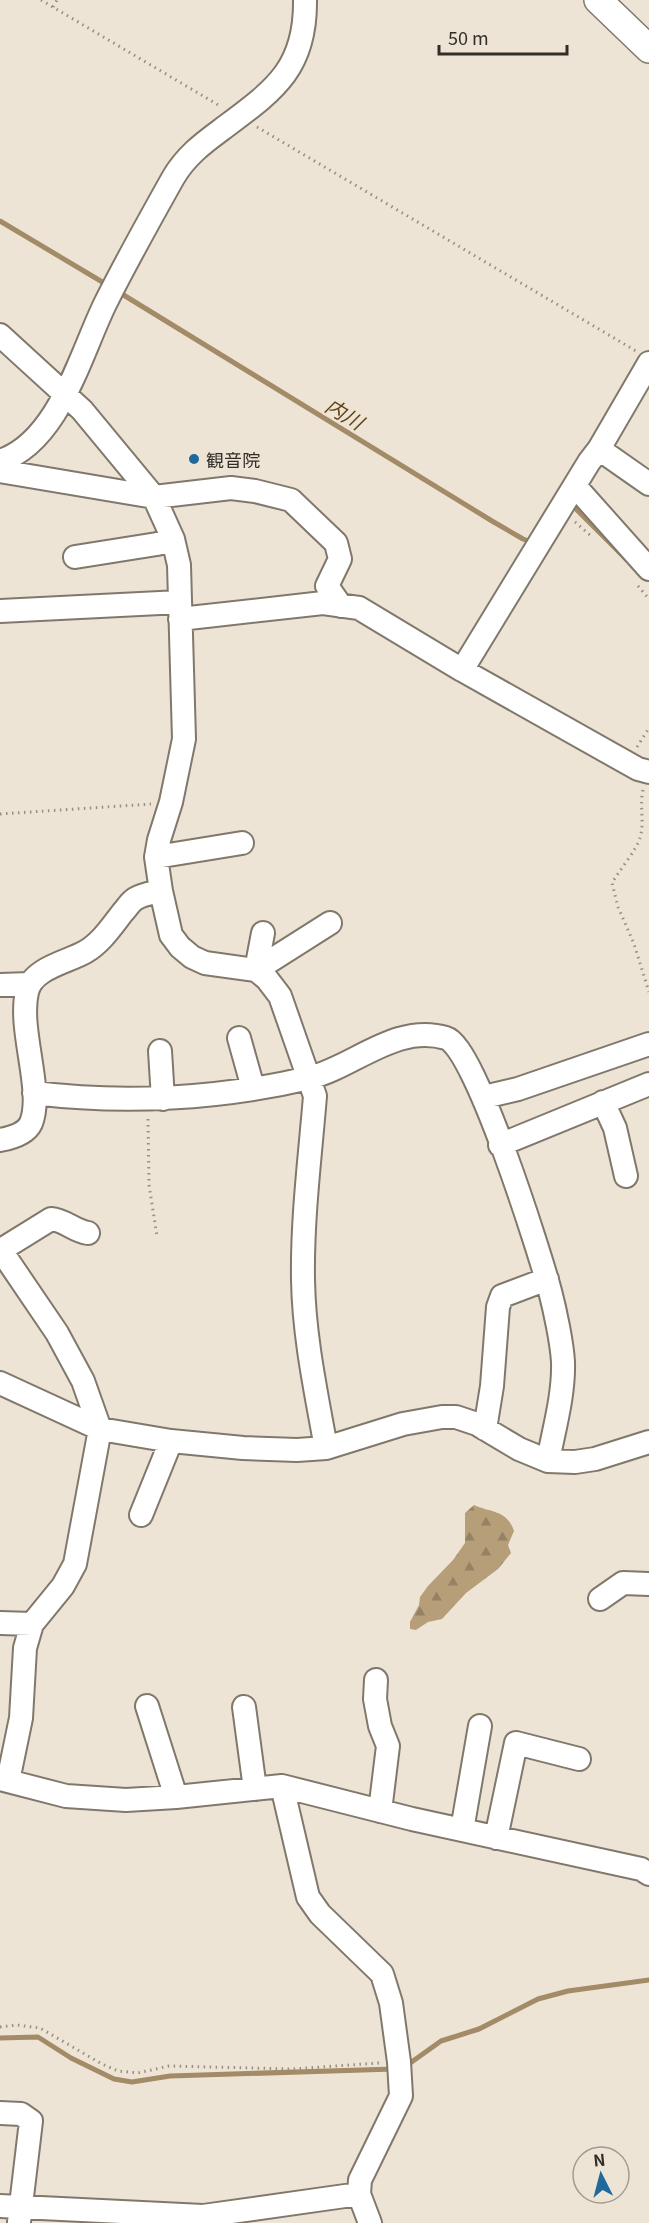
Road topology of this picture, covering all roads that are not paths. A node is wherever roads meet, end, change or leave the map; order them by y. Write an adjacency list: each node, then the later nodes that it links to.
1 (305, 0): 6 (street)
2 (598, 0): 3 (main road)
3 (649, 49)
4 (0, 335): 6 (street)
5 (644, 358): 7 (street)
6 (65, 393): 9 (street); 13 (street)
7 (641, 397): 8 (street)
8 (600, 449): 11 (street); 12 (street)
9 (0, 461)
10 (0, 471): 13 (street)
11 (649, 484)
12 (575, 486): 16 (street); 20 (street)
13 (154, 496): 14 (street); 17 (street)
14 (174, 539): 15 (street); 18 (street)
15 (75, 557)
16 (649, 569)
17 (341, 606): 18 (street); 20 (street)
18 (180, 610): 19 (street); 23 (street)
19 (0, 611)
20 (462, 670): 21 (street)
21 (648, 772)
22 (242, 843): 23 (street)
23 (156, 857): 24 (street)
24 (161, 891): 27 (street); 28 (street)
25 (330, 923): 27 (street)
26 (263, 933): 27 (street)
27 (256, 970): 33 (street)
28 (30, 984): 29 (street); 36 (street)
29 (0, 985)
30 (239, 1038): 35 (street)
31 (649, 1044): 37 (street)
32 (160, 1050): 38 (street)
33 (310, 1077): 35 (street); 37 (street); 51 (street)
34 (649, 1084): 39 (street)
35 (253, 1088): 38 (street)
36 (34, 1093): 38 (street); 40 (street)
37 (484, 1097): 41 (street)
38 (155, 1099)
39 (603, 1102): 41 (street); 42 (street)
40 (0, 1140)
41 (500, 1145): 45 (street)
42 (626, 1176)
43 (88, 1233): 44 (street)
44 (0, 1249): 47 (street)
45 (547, 1280): 48 (street); 52 (street)
46 (0, 1383): 47 (street)
47 (100, 1429): 49 (street); 57 (street)
48 (485, 1429): 51 (street); 52 (street)
49 (171, 1441): 51 (street); 53 (street)
50 (649, 1443): 52 (street)
51 (326, 1448)
52 (548, 1461)
53 (141, 1515)
54 (649, 1584): 55 (street)
55 (600, 1599)
56 (0, 1623): 57 (street)
57 (32, 1624): 63 (street)
58 (376, 1680): 67 (street)
59 (147, 1706): 66 (street)
60 (244, 1707): 65 (street)
61 (480, 1726): 68 (street)
62 (579, 1759): 69 (street)
63 (4, 1780): 66 (street)
64 (282, 1786): 65 (street); 67 (street); 72 (street)
65 (255, 1789): 66 (street)
66 (176, 1797)
67 (380, 1811): 68 (street)
68 (462, 1830): 69 (street)
69 (496, 1838): 70 (street)
70 (649, 1874)
71 (0, 2113): 73 (street)
72 (360, 2194): 73 (street); 74 (street)
73 (13, 2212)
74 (370, 2223)

